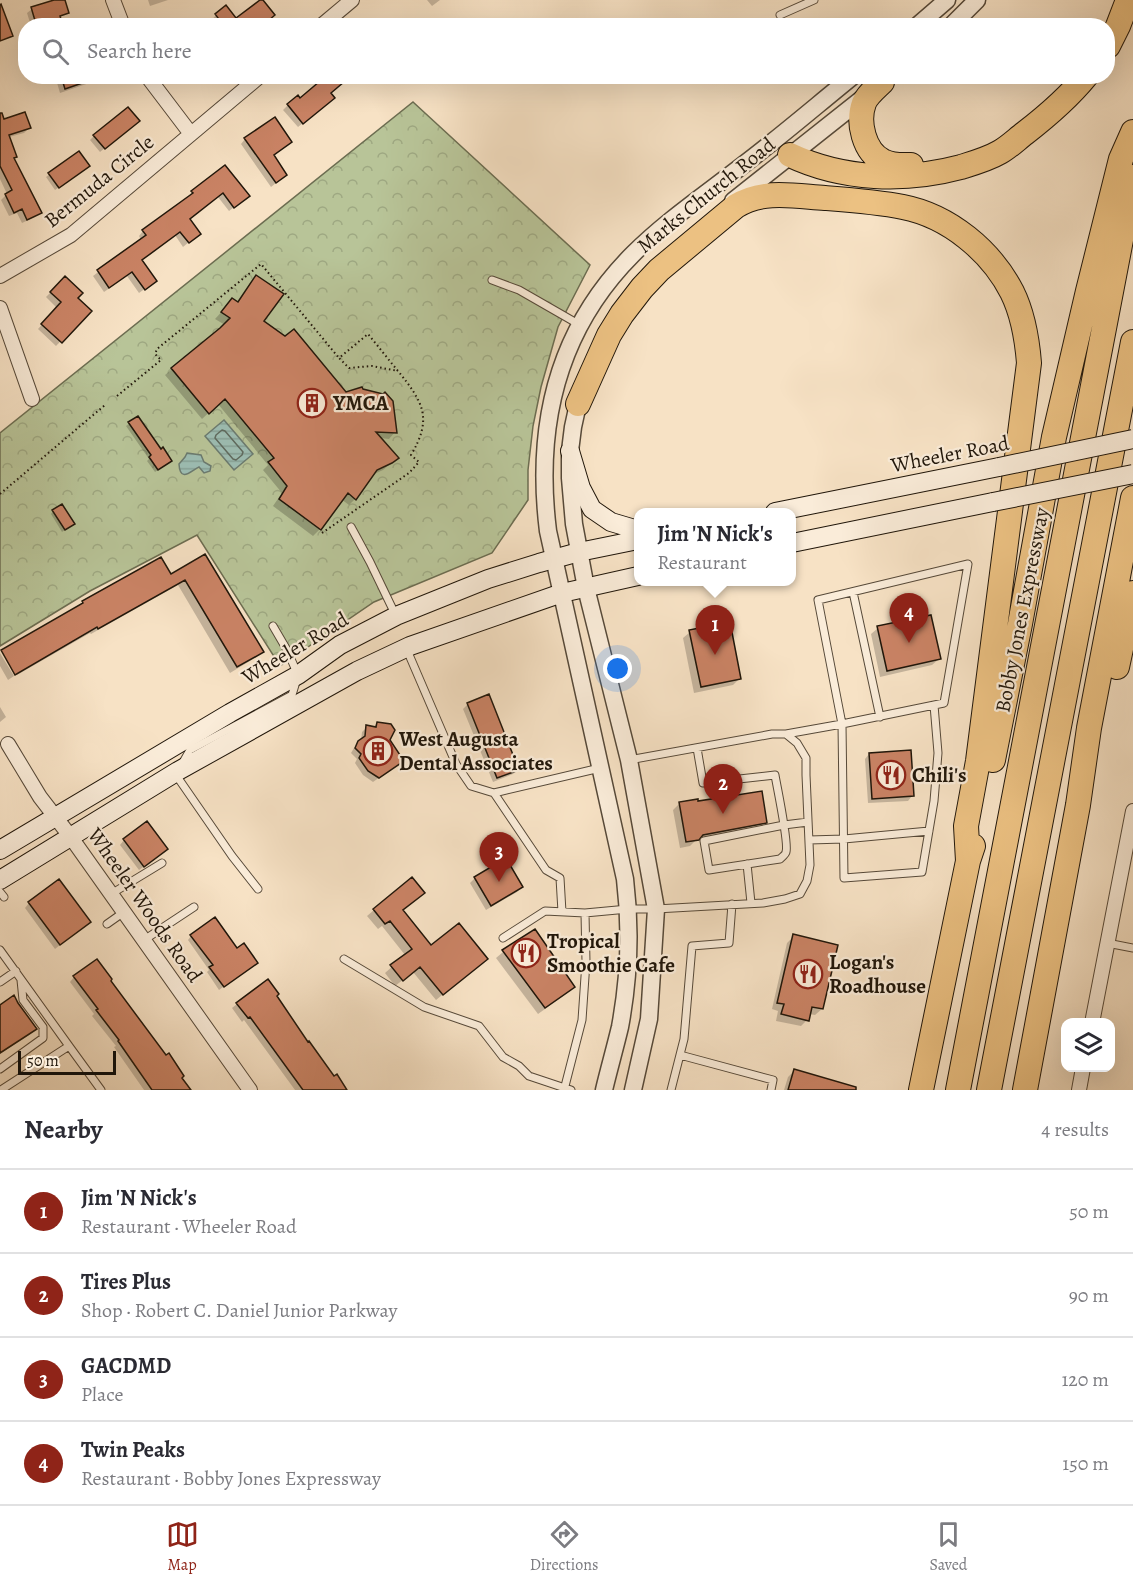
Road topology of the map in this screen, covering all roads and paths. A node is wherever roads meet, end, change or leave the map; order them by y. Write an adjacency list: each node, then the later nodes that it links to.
1 (113, 0): 8 (street)
2 (352, 0): 9 (street)
3 (814, 0): 7 (lane)
4 (947, 0): 10 (street)
5 (977, 0): 11 (street)
6 (1128, 0): 12 (highway)
7 (780, 15)
8 (120, 18)
9 (331, 18)
10 (926, 18)
11 (959, 18)
12 (1115, 31)
13 (153, 84): 21 (street)
14 (250, 84): 21 (street, Bermuda Circle)
15 (845, 84): 22 (street, Marks Church Road)
16 (878, 84): 22 (street, Marks Church Road)
17 (881, 84): 19 (highway)
18 (1079, 84): 19 (highway)
19 (1047, 116): 22 (highway)
20 (1133, 132): 78 (highway, Bobby Jones Expressway)
21 (190, 134): 25 (street, Bermuda Circle)
22 (783, 147): 24 (highway); 28 (street, Marks Church Road); 34 (street, Marks Church Road)
23 (1133, 177): 117 (highway, Bobby Jones Expressway)
24 (836, 199): 34 (highway); 78 (highway)
25 (0, 276)
26 (492, 280): 28 (lane)
27 (0, 308): 33 (street)
28 (580, 325): 48 (street, Marks Church Road)
29 (1133, 342): 118 (highway)
30 (339, 358): 31 (path); 31 (path); 32 (path)
31 (398, 371): 44 (path)
32 (117, 396)
33 (32, 399)
34 (578, 404): 37 (street, Marks Church Road)
35 (105, 405): 39 (path)
36 (1133, 440): 41 (main road, Wheeler Road, bridge)
37 (570, 451): 43 (main road); 47 (street, Marks Church Road)
38 (1133, 474): 46 (main road, bridge)
39 (0, 494)
40 (1133, 498): 68 (highway)
41 (796, 509)
42 (351, 527): 54 (lane)
43 (634, 529)
44 (322, 533)
45 (634, 541): 47 (main road, Wheeler Road)
46 (796, 542)
47 (579, 552): 48 (main road, Wheeler Road); 50 (street, Marks Church Road)
48 (554, 560): 52 (street, Marks Church Road); 54 (main road, Wheeler Road)
49 (634, 577): 50 (main road)
50 (586, 588): 52 (main road); 64 (street, Marks Church Road)
51 (853, 591): 58 (lane); 59 (lane); 60 (lane)
52 (562, 593): 56 (main road); 65 (street, Marks Church Road)
53 (1133, 593): 68 (highway)
54 (396, 616): 57 (main road, Wheeler Road)
55 (273, 626): 57 (lane)
56 (406, 648): 66 (main road); 67 (lane)
57 (298, 675): 66 (lane); 70 (main road, Wheeler Road)
58 (934, 705): 59 (lane); 73 (lane)
59 (880, 717): 60 (lane)
60 (842, 724): 61 (lane); 75 (lane)
61 (786, 734): 63 (lane); 71 (lane)
62 (8, 744): 70 (street, Wheeler Woods Road)
63 (697, 748): 64 (lane); 72 (lane)
64 (629, 760): 88 (street, Marks Church Road)
65 (600, 768): 67 (lane); 87 (street, Marks Church Road)
66 (176, 772): 74 (main road); 81 (lane)
67 (494, 793): 90 (lane)
68 (1078, 805): 119 (highway)
69 (1133, 811): 95 (street)
70 (55, 816): 74 (street, Wheeler Woods Road); 77 (main road, Wheeler Road)
71 (808, 822): 72 (lane); 76 (lane)
72 (784, 825): 80 (lane); 80 (lane)
73 (929, 831): 75 (lane); 75 (lane)
74 (70, 836): 82 (main road); 83 (street, Wheeler Woods Road)
75 (844, 839): 76 (lane)
76 (809, 840): 84 (lane)
77 (0, 850)
78 (968, 861): 116 (highway, Bobby Jones Expressway)
79 (162, 863): 83 (lane)
80 (747, 864): 84 (lane)
81 (258, 889)
82 (1, 890)
83 (111, 894): 89 (street, Wheeler Woods Road)
84 (751, 903): 85 (lane)
85 (732, 904): 88 (lane); 104 (lane)
86 (194, 907): 94 (lane)
87 (628, 909): 88 (lane); 91 (lane); 112 (street, Marks Church Road)
88 (656, 909): 113 (street, Marks Church Road)
89 (124, 912): 92 (lane); 94 (street, Wheeler Woods Road)
90 (562, 912): 91 (lane); 93 (lane)
91 (585, 912): 111 (lane)
92 (107, 924)
93 (503, 938)
94 (144, 940): 110 (street, Wheeler Woods Road)
95 (1107, 943): 96 (lane); 102 (street)
96 (1133, 948)
97 (0, 950): 99 (lane)
98 (344, 959): 111 (lane)
99 (16, 971): 100 (lane); 101 (lane)
100 (21, 979): 103 (lane); 105 (lane)
101 (0, 982)
102 (1093, 1018)
103 (69, 1046): 108 (lane); 109 (lane)
104 (680, 1055): 114 (lane); 115 (lane)
105 (0, 1069)
106 (1083, 1072): 107 (street)
107 (1082, 1089)
108 (1, 1090)
109 (101, 1090)
110 (250, 1090)
111 (567, 1090)
112 (604, 1090)
113 (633, 1090)
114 (671, 1090)
115 (771, 1090)
116 (921, 1090)
117 (958, 1090)
118 (988, 1090)
119 (1025, 1090)

